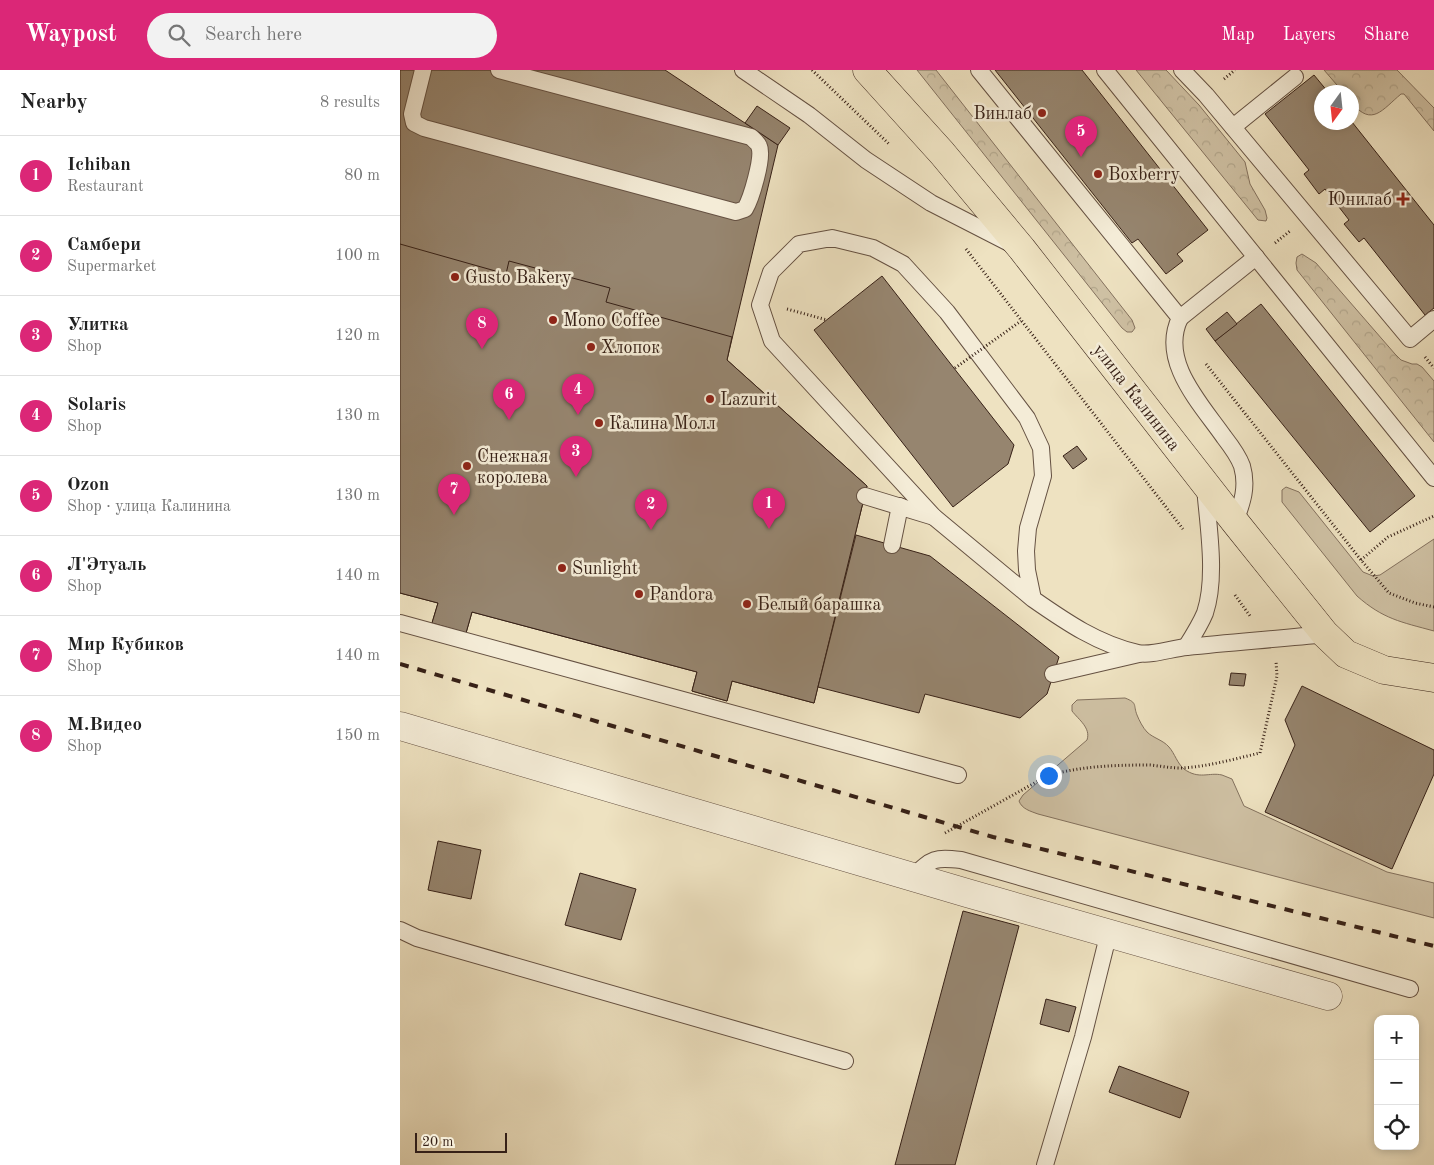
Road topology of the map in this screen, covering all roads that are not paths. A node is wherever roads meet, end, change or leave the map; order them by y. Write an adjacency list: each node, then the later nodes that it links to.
1 (423, 70): 8 (lane)
2 (499, 70): 8 (lane)
3 (743, 70): 11 (lane)
4 (867, 70): 11 (main road, улица Калинина)
5 (979, 70): 14 (lane)
6 (1105, 70): 12 (lane)
7 (1182, 70): 10 (lane)
8 (527, 74)
9 (1295, 77): 10 (lane)
10 (1233, 127): 13 (lane)
11 (1022, 249): 16 (main road, улица Калинина)
12 (1256, 257): 14 (lane); 15 (lane)
13 (1434, 319)
14 (1178, 322): 20 (lane)
15 (1434, 478)
16 (1205, 484): 20 (main road, улица Калинина); 25 (lane)
17 (865, 496): 18 (lane)
18 (900, 506): 19 (lane); 21 (lane)
19 (934, 517): 22 (lane); 22 (lane)
20 (1236, 522): 24 (main road, улица Калинина)
21 (892, 545)
22 (1033, 599): 26 (lane)
23 (400, 623): 30 (lane)
24 (1325, 634): 25 (lane); 28 (main road, улица Калинина)
25 (1186, 647): 26 (lane)
26 (1141, 654): 27 (lane)
27 (1053, 674)
28 (1434, 678)
29 (400, 726): 31 (street)
30 (958, 775)
31 (913, 877): 33 (street); 34 (lane)
32 (400, 930): 36 (lane)
33 (1109, 932): 35 (street); 37 (lane)
34 (1410, 990)
35 (1328, 996)
36 (845, 1061)
37 (1045, 1165)

